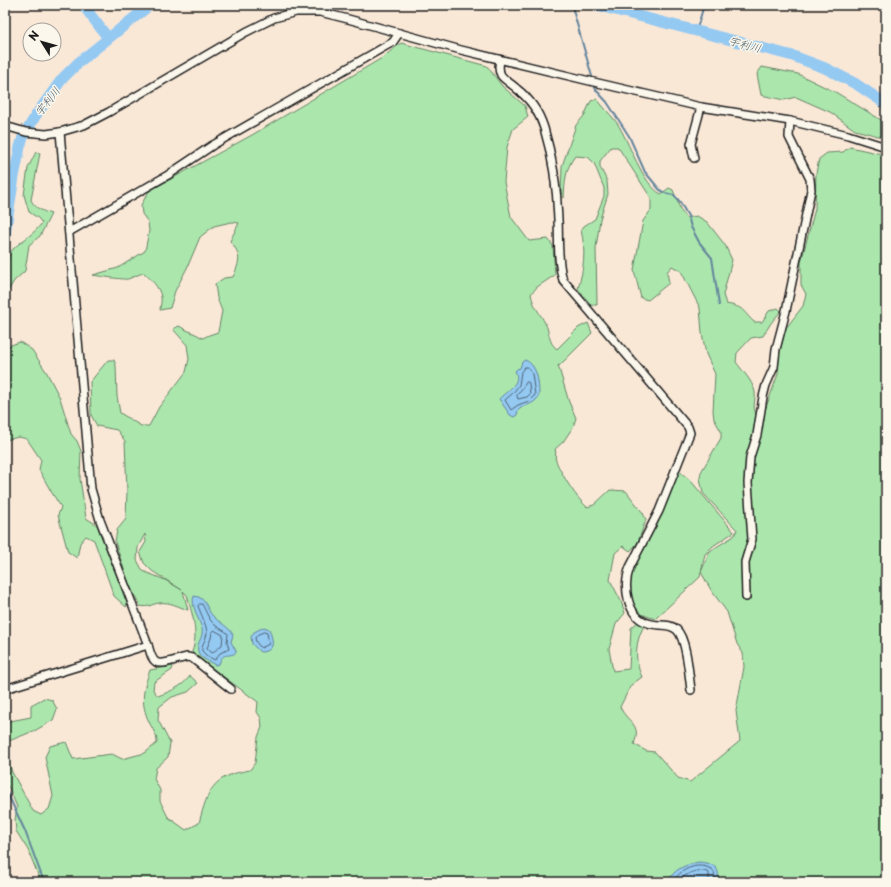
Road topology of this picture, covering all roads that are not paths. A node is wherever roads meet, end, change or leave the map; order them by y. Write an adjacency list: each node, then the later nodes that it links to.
1 (399, 33): 2 (street); 6 (street); 9 (street)
2 (500, 60): 3 (street); 14 (street)
3 (701, 107): 4 (street); 8 (street)
4 (790, 121): 7 (street); 10 (street)
5 (8, 127): 6 (street)
6 (60, 132): 9 (street)
7 (886, 147)
8 (694, 158)
9 (69, 232): 11 (street)
10 (746, 597)
11 (148, 645): 12 (street); 13 (street)
12 (230, 689)
13 (5, 690)
14 (690, 690)

